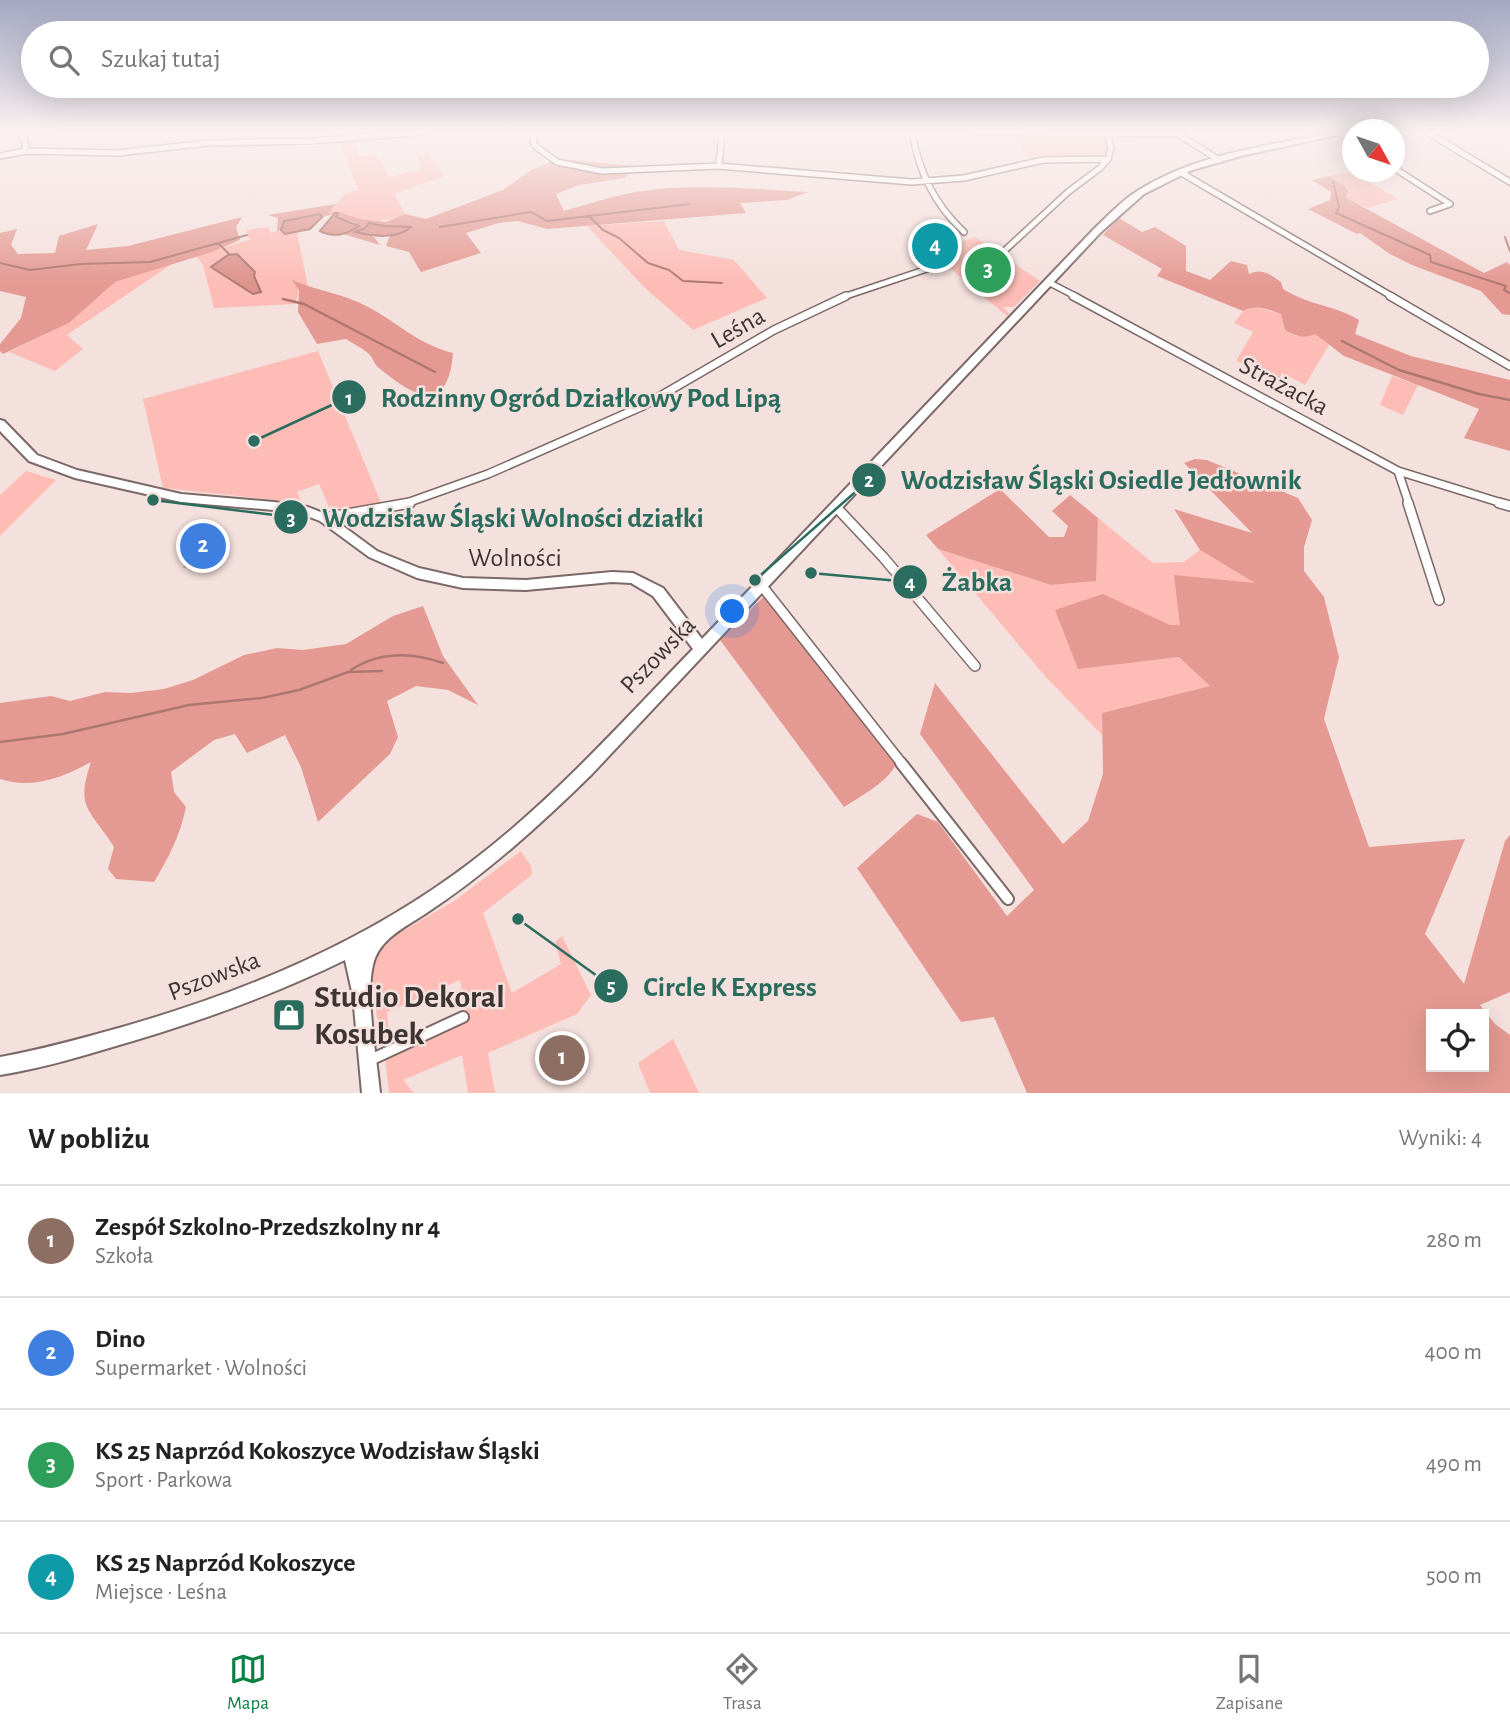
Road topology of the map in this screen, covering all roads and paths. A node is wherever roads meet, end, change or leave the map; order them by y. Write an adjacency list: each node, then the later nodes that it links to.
1 (926, 183): 7 (street)
2 (1081, 183): 8 (street)
3 (1161, 183): 10 (main road, Pszowska)
4 (1197, 183): 11 (street)
5 (1418, 183): 6 (street)
6 (1430, 211)
7 (964, 232)
8 (1002, 253)
9 (940, 265): 16 (street, Leśna)
10 (1048, 282): 13 (street, Strażacka); 15 (main road, Pszowska)
11 (1510, 366)
12 (0, 424): 16 (main road, Wolności)
13 (1398, 471): 14 (street, Strażacka); 18 (street)
14 (1510, 506)
15 (836, 507): 17 (main road, Pszowska); 20 (street)
16 (324, 518): 19 (main road, Wolności)
17 (762, 586): 19 (main road, Pszowska); 21 (street)
18 (1438, 600)
19 (701, 649): 22 (main road, Pszowska)
20 (975, 666)
21 (1008, 899)
22 (390, 925): 23 (main road, Pszowska); 25 (main road)
23 (355, 944): 24 (main road, Pszowska); 25 (main road)
24 (327, 958): 25 (main road); 28 (main road, Pszowska)
25 (358, 967): 27 (street)
26 (463, 1017): 27 (street)
27 (368, 1061): 29 (street)
28 (0, 1066)
29 (371, 1093)

